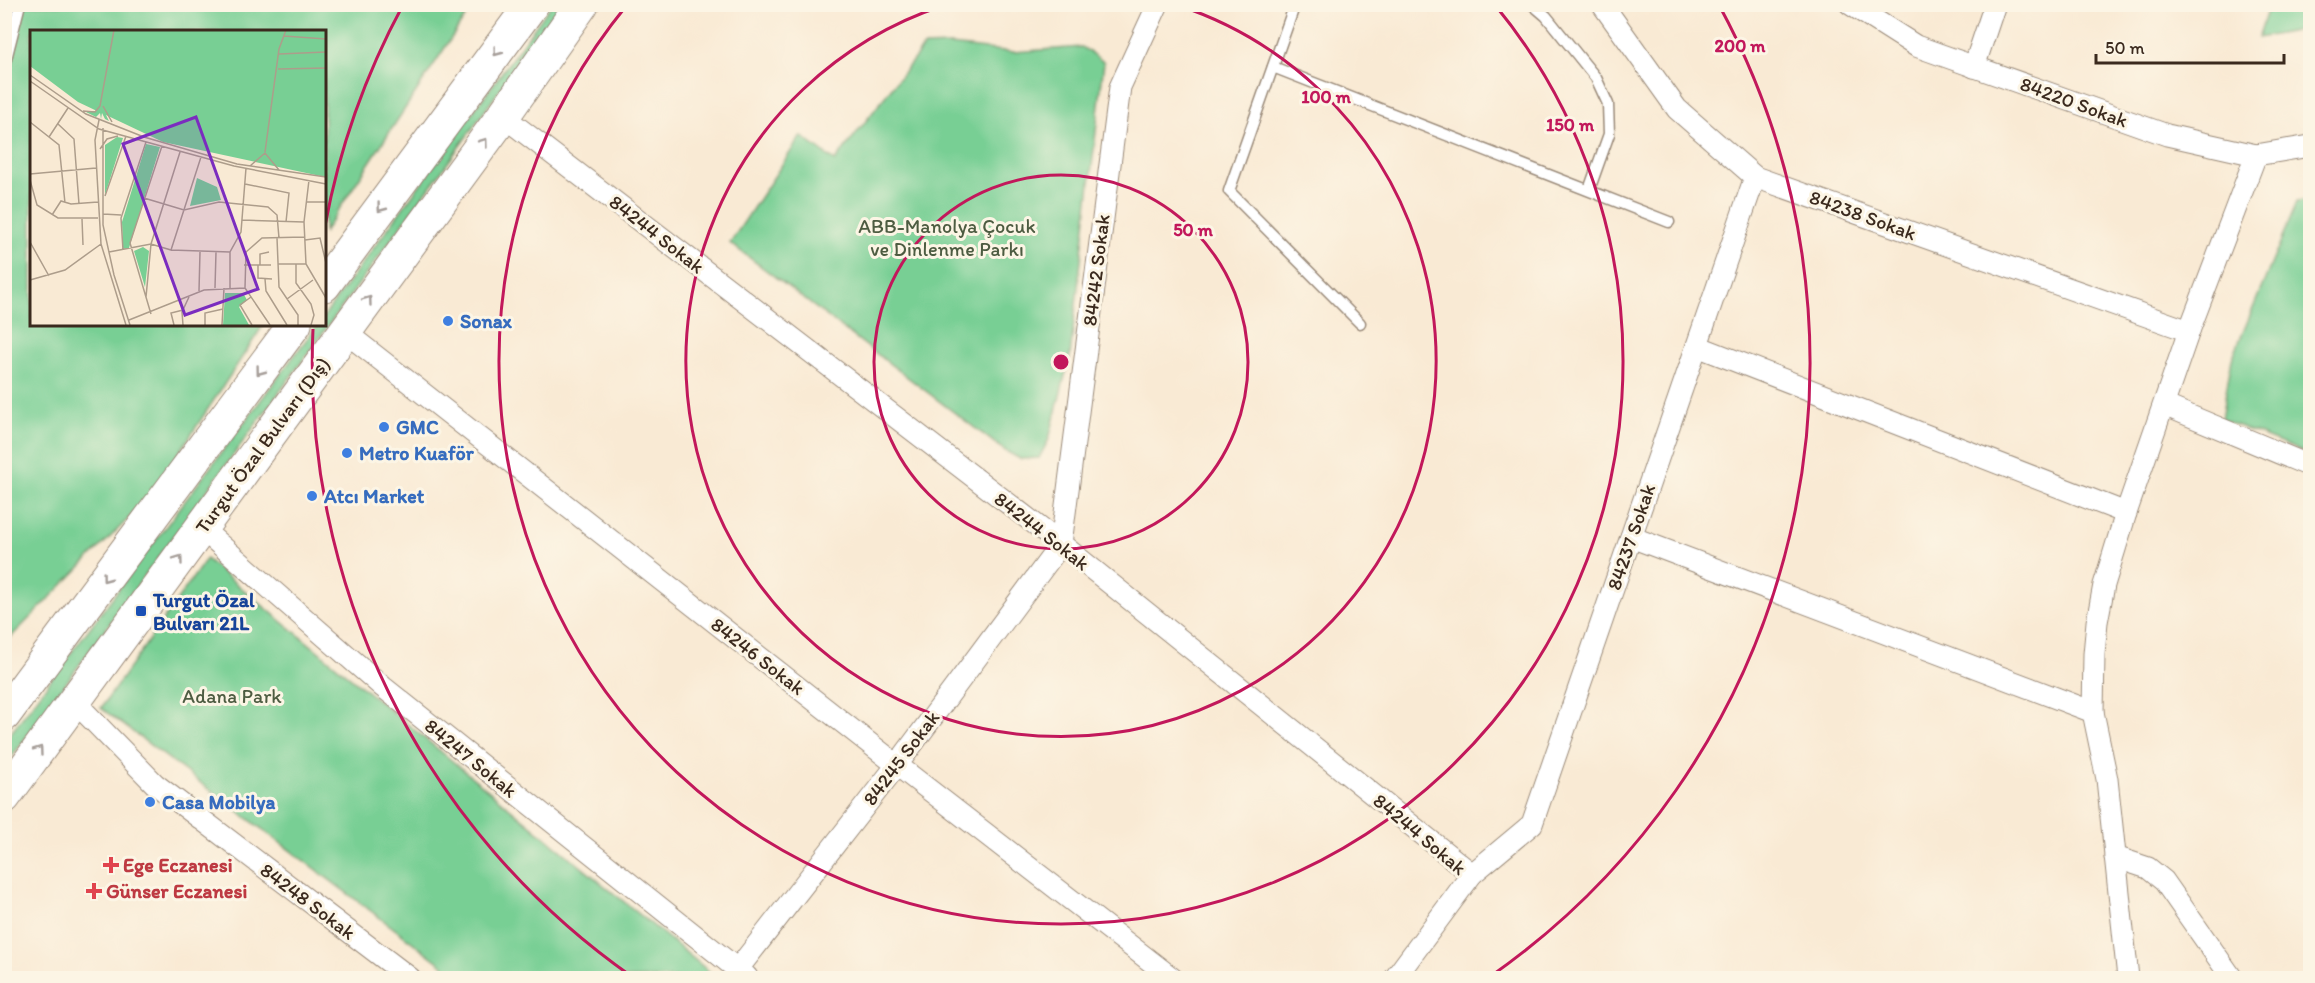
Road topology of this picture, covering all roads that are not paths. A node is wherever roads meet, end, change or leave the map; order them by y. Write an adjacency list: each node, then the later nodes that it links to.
1 (20, 4): 10 (lane)
2 (532, 4): 19 (main road, one-way to 19)
3 (582, 4): 13 (main road, Turgut Özal Bulvarı (Dış))
4 (1158, 4): 30 (street, 84242 Sokak)
5 (1295, 4): 11 (lane)
6 (1532, 4): 17 (lane)
7 (1602, 4): 16 (street, 84238 Sokak)
8 (1850, 4): 12 (street, 84220 Sokak)
9 (1995, 4): 12 (street)
10 (4, 67)
11 (1273, 67): 17 (lane); 20 (lane)
12 (1974, 67): 15 (street, 84220 Sokak)
13 (503, 116): 23 (main road, Turgut Özal Bulvarı (Dış), one-way to 13); 30 (street, 84244 Sokak)
14 (2310, 146): 15 (street, 84220 Sokak)
15 (2256, 154): 22 (street)
16 (1755, 177): 22 (street, 84238 Sokak); 24 (street, 84237 Sokak)
17 (1589, 190): 18 (lane)
18 (1669, 222)
19 (326, 282)
20 (1360, 323)
21 (293, 326): 32 (main road, one-way to 32)
22 (2189, 331): 25 (street)
23 (345, 332): 28 (main road, Turgut Özal Bulvarı (Dış)); 34 (street, 84246 Sokak)
24 (1697, 346): 27 (street); 29 (street, 84237 Sokak)
25 (2164, 405): 26 (street); 27 (street)
26 (2310, 466)
27 (2126, 513): 33 (street)
28 (201, 528): 31 (main road, Turgut Özal Bulvarı (Dış), one-way to 28); 38 (street, 84247 Sokak)
29 (1631, 537): 33 (street); 37 (street, 84237 Sokak)
30 (1061, 544): 34 (street, 84245 Sokak); 37 (street, 84244 Sokak)
31 (74, 701): 35 (main road, Turgut Özal Bulvarı (Dış), one-way to 31); 39 (street, 84248 Sokak)
32 (7, 707)
33 (2093, 712): 36 (street)
34 (897, 765): 38 (street, 84245 Sokak); 40 (street, 84246 Sokak)
35 (4, 797)
36 (2115, 857): 42 (street); 43 (street)
37 (1472, 874): 41 (street, 84244 Sokak)
38 (743, 974)
39 (410, 978)
40 (1173, 978)
41 (1395, 978)
42 (2128, 978)
43 (2232, 978)

